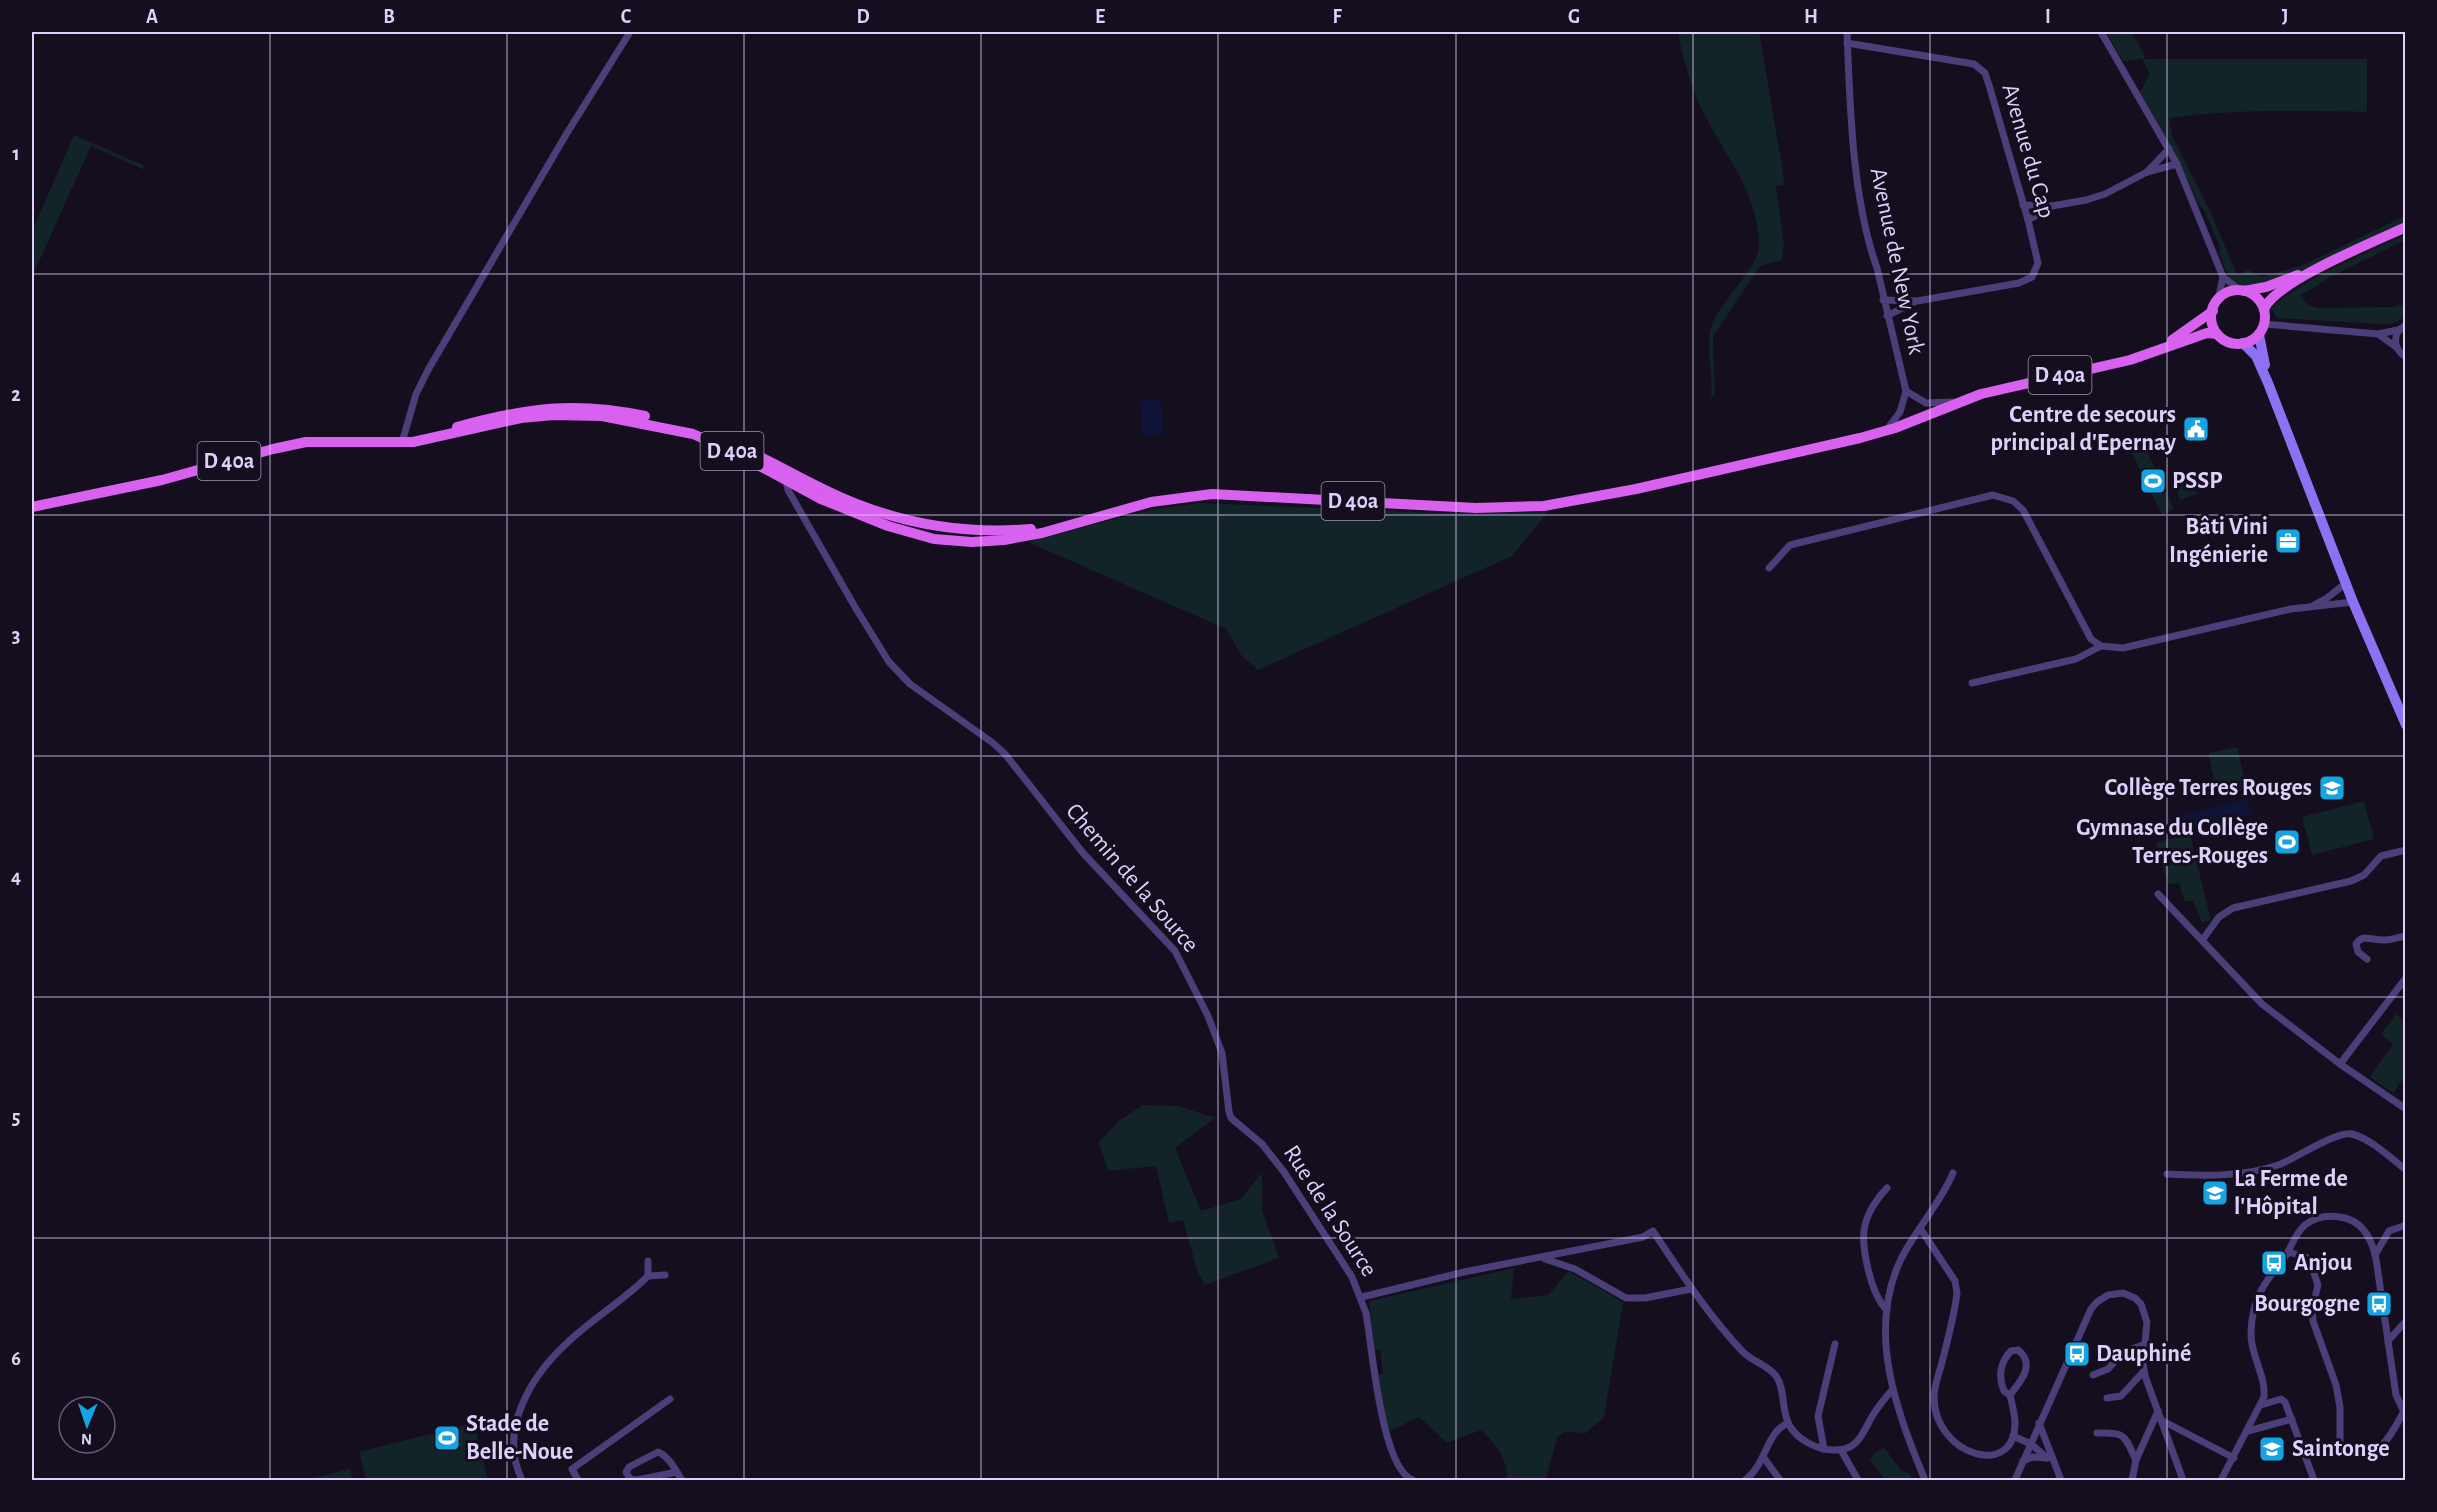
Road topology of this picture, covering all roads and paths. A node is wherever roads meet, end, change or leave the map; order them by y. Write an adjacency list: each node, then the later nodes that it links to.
1 (630, 32): 35 (street)
2 (1847, 32): 4 (street, Avenue de New York)
3 (2101, 32): 5 (street)
4 (1847, 44): 8 (street, Avenue du Cap); 15 (street, Avenue de New York)
5 (2169, 149): 6 (street); 7 (street)
6 (2177, 164): 7 (street); 13 (street)
7 (2147, 172): 9 (street)
8 (2023, 205): 9 (street); 10 (street, Avenue du Cap)
9 (2052, 206): 10 (street)
10 (2028, 220): 17 (street, Avenue du Cap)
11 (2406, 227): 12 (main road)
12 (2319, 268): 14 (main road); 18 (main road)
13 (2223, 277): 14 (street); 16 (street)
14 (2242, 290): 16 (main road); 18 (main road)
15 (1883, 300): 17 (street); 20 (street, Avenue de New York)
16 (2218, 300): 19 (main road)
17 (1917, 301): 20 (street)
18 (2264, 309): 21 (main road)
19 (2213, 311): 24 (main road); 29 (main road, D 40a)
20 (1887, 316): 32 (street, Avenue de New York)
21 (2264, 324): 25 (main road); 26 (street)
22 (2406, 325): 23 (street)
23 (2398, 330): 26 (street); 28 (street)
24 (2217, 334): 27 (main road); 29 (main road, D 40a)
25 (2259, 334): 27 (main road); 31 (street)
26 (2378, 334): 28 (street)
27 (2243, 343): 31 (street)
28 (2396, 346): 30 (street)
29 (2159, 349): 33 (main road, D 40a)
30 (2406, 357)
31 (2268, 383): 40 (street)
32 (1906, 391): 33 (street); 34 (street)
33 (1960, 401): 34 (main road, D 40a)
34 (1884, 431): 37 (main road, D 40a)
35 (403, 439): 36 (main road, D 40a); 37 (main road, D 40a)
36 (380, 441): 37 (main road, D 40a); 38 (main road, D 40a)
37 (788, 477): 54 (street, Chemin de la Source)
38 (32, 507)
39 (1769, 568): 43 (street)
40 (2346, 583): 41 (street); 42 (street)
41 (2353, 602): 42 (street); 45 (street)
42 (2311, 606): 43 (street)
43 (2101, 646): 44 (street)
44 (1972, 683)
45 (2406, 725)
46 (2406, 850): 49 (street)
47 (2158, 894): 49 (street)
48 (2406, 936): 50 (street)
49 (2203, 939): 52 (street)
50 (2367, 959)
51 (2406, 978): 52 (street)
52 (2340, 1064): 53 (street)
53 (2406, 1109)
54 (1229, 1112): 68 (street, Rue de la Source)
55 (2406, 1170): 57 (street)
56 (1953, 1173): 60 (street)
57 (2167, 1174)
58 (1887, 1188): 69 (street)
59 (2406, 1225): 62 (street)
60 (1920, 1228): 69 (street); 89 (street)
61 (2288, 1252): 62 (street); 80 (street); 82 (street)
62 (2375, 1255): 71 (street)
63 (1541, 1258): 67 (street); 67 (street); 68 (street)
64 (648, 1261): 66 (street)
65 (665, 1275): 66 (street)
66 (648, 1276): 101 (street)
67 (1691, 1289): 85 (street)
68 (1362, 1297): 104 (street, Rue de la Source)
69 (1887, 1310): 76 (street)
70 (2406, 1321): 71 (street)
71 (2388, 1341): 82 (street)
72 (1835, 1344): 92 (street)
73 (2145, 1344): 74 (street); 75 (street); 86 (street)
74 (2144, 1371): 79 (street); 81 (street)
75 (2093, 1375)
76 (1892, 1390): 93 (street); 108 (street)
77 (2010, 1395): 77 (street); 89 (street)
78 (670, 1398): 102 (street)
79 (2107, 1398)
80 (2261, 1405): 83 (street); 87 (street)
81 (2158, 1411): 84 (street); 97 (street)
82 (2404, 1414)
83 (2292, 1419): 87 (street); 114 (street)
84 (2161, 1420): 96 (street); 112 (street)
85 (1788, 1423): 92 (street); 94 (street)
86 (2039, 1424): 90 (street); 91 (street)
87 (2248, 1431): 96 (street)
88 (2097, 1433): 97 (street)
89 (2013, 1436): 91 (street)
90 (2046, 1441): 91 (street); 99 (street)
91 (2031, 1442): 95 (street); 98 (street)
92 (1824, 1449): 93 (street)
93 (1841, 1450): 107 (street)
94 (1764, 1458): 105 (street); 106 (street)
95 (2048, 1458): 98 (street); 99 (street)
96 (2234, 1458): 113 (street)
97 (2136, 1460): 111 (street)
98 (2023, 1461): 109 (street)
99 (2055, 1467): 110 (street)
100 (677, 1472): 100 (street); 103 (street)
101 (522, 1480)
102 (578, 1480)
103 (682, 1480)
104 (1413, 1480)
105 (1745, 1480)
106 (1780, 1480)
107 (1858, 1480)
108 (1925, 1480)
109 (2015, 1480)
110 (2061, 1480)
111 (2132, 1480)
112 (2183, 1480)
113 (2221, 1480)
114 (2314, 1480)

